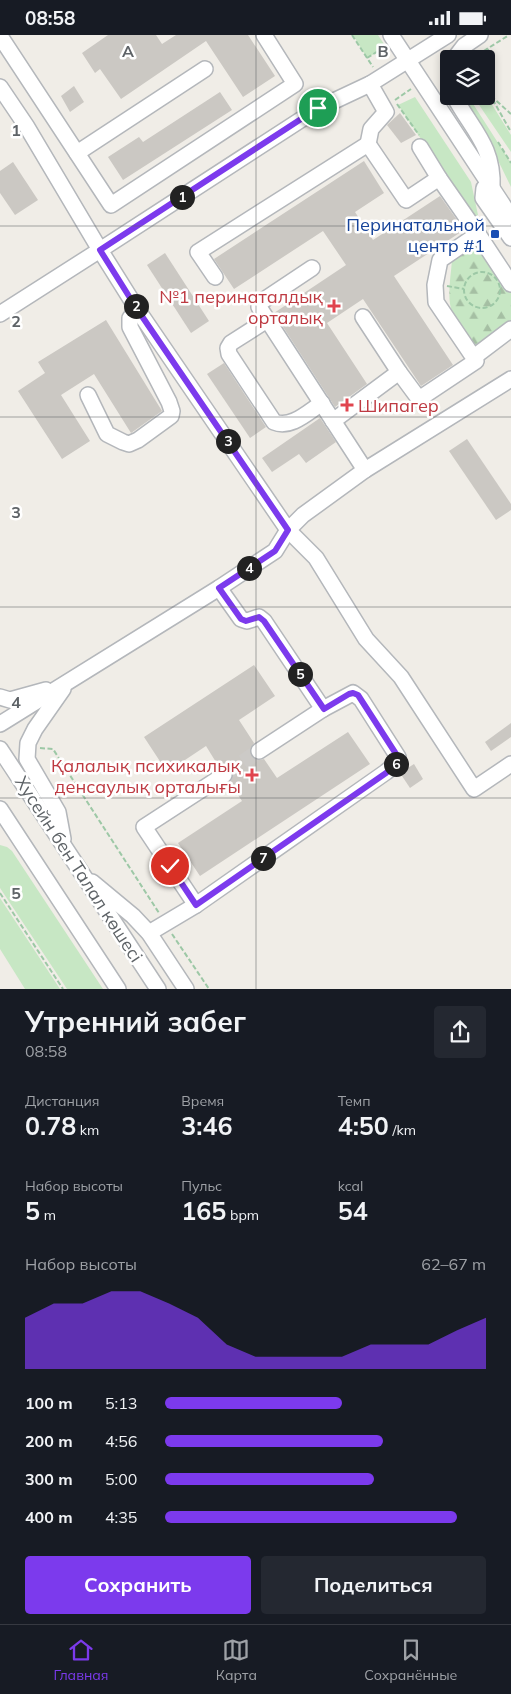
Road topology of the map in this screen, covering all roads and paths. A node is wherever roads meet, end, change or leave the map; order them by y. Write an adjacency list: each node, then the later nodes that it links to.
1 (264, 35): 25 (street)
2 (448, 35): 10 (street)
3 (480, 35): 8 (street)
4 (509, 35): 7 (path)
5 (0, 36): 25 (street)
6 (388, 41): 9 (path); 10 (street)
7 (488, 49)
8 (461, 50)
9 (367, 58)
10 (407, 61): 12 (street); 27 (street)
11 (205, 69): 25 (street)
12 (370, 84): 23 (street); 32 (street)
13 (0, 87): 32 (street)
14 (411, 89): 16 (path)
15 (495, 99): 19 (path)
16 (395, 100)
17 (460, 105): 27 (street)
18 (495, 105): 20 (path)
19 (502, 106): 20 (path); 21 (path)
20 (498, 111): 22 (path)
21 (511, 114)
22 (511, 133)
23 (368, 144): 26 (street); 34 (street)
24 (420, 147): 26 (street)
25 (78, 153)
26 (439, 178): 30 (street)
27 (488, 188): 28 (street); 29 (street); 31 (street)
28 (511, 217)
29 (511, 229)
30 (478, 234): 35 (street); 36 (street)
31 (511, 238)
32 (100, 250): 38 (street); 39 (street)
33 (312, 268): 41 (street)
34 (216, 277)
35 (511, 284)
36 (435, 285): 37 (path); 43 (street)
37 (464, 289): 37 (path)
38 (137, 309): 46 (street); 50 (street)
39 (0, 314)
40 (363, 317): 44 (street)
41 (267, 319): 47 (street); 47 (street)
42 (511, 329): 43 (street)
43 (474, 357): 44 (street)
44 (399, 372): 48 (street)
45 (511, 379): 49 (street)
46 (88, 395)
47 (322, 403): 48 (street)
48 (333, 421): 49 (street)
49 (365, 470): 50 (street)
50 (288, 530): 51 (street); 59 (street)
51 (219, 588): 52 (street); 54 (street)
52 (69, 682): 53 (street); 55 (street); 56 (street)
53 (0, 697)
54 (324, 709): 58 (street); 66 (street)
55 (0, 724)
56 (28, 748): 63 (street); 67 (path)
57 (0, 749): 63 (street, Хусейн бен Талал көшесі)
58 (259, 751)
59 (511, 764)
60 (224, 775): 66 (street)
61 (0, 809): 62 (street, Хусейн бен Талал көшесі)
62 (6, 830): 70 (street, Хусейн бен Талал көшесі)
63 (64, 848): 64 (street, Хусейн бен Талал көшесі)
64 (80, 873): 68 (street); 71 (street, Хусейн бен Талал көшесі)
65 (0, 893): 69 (path)
66 (196, 905): 67 (street)
67 (166, 924): 68 (street); 73 (path)
68 (149, 933): 72 (street)
69 (63, 989)
70 (118, 989)
71 (158, 989)
72 (186, 989)
73 (209, 989)

